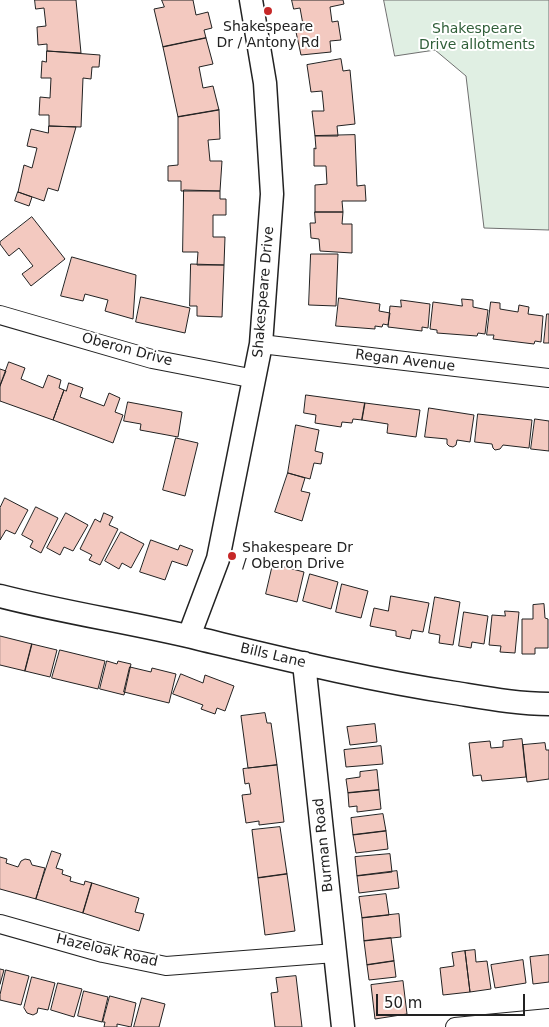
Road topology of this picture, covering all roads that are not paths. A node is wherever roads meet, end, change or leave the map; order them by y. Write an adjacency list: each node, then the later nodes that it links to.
1 (251, 0): 3 (street, Shakespeare Drive)
2 (0, 314): 5 (street, Oberon Drive)
3 (261, 344): 4 (street, Regan Avenue); 5 (street, Shakespeare Drive)
4 (549, 378)
5 (255, 379): 7 (street, Shakespeare Drive)
6 (0, 596): 7 (street, Bills Lane)
7 (189, 636): 8 (street, Bills Lane)
8 (304, 664): 9 (street, Bills Lane); 11 (street, Burman Road)
9 (549, 704)
10 (0, 924): 11 (street, Hazeloak Road)
11 (335, 953): 13 (street, Burman Road)
12 (549, 1018): 14 (street)
13 (343, 1027)
14 (455, 1027)

